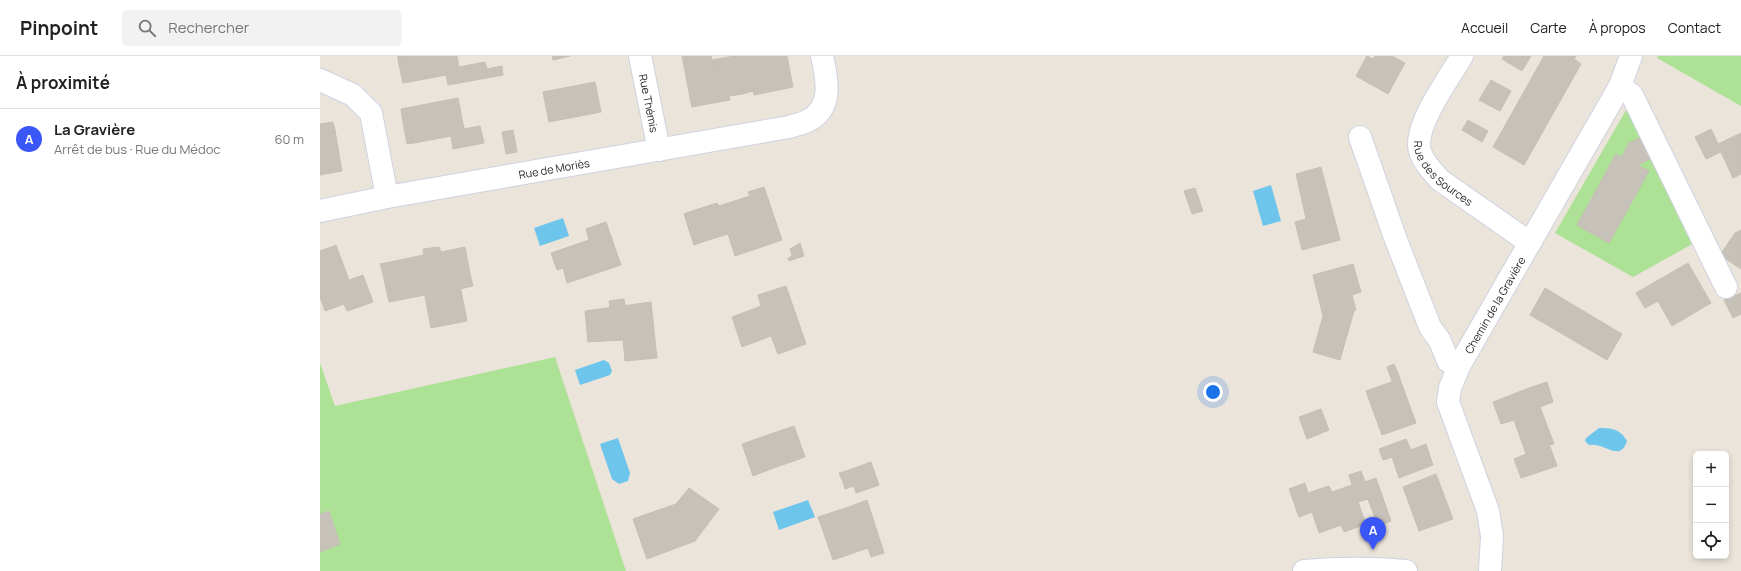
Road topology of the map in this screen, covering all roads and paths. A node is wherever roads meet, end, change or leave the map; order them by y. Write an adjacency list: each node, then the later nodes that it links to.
1 (640, 56): 8 (street, Rue Thémis)
2 (822, 56): 8 (street, Rue de Moriès)
3 (1462, 56): 11 (street, Rue des Sources)
4 (1631, 56): 6 (street, Chemin de la Gravière)
5 (320, 80): 9 (street)
6 (1620, 86): 11 (street, Chemin de la Gravière); 12 (street)
7 (1360, 137): 13 (street)
8 (659, 150): 9 (street, Rue de Moriès)
9 (387, 197): 10 (street, Rue de Moriès)
10 (320, 211)
11 (1530, 243): 13 (street, Chemin de la Gravière)
12 (1726, 287)
13 (1459, 366): 16 (street, Chemin de la Gravière)
14 (1304, 571): 15 (street)
15 (1406, 571)
16 (1490, 571)

